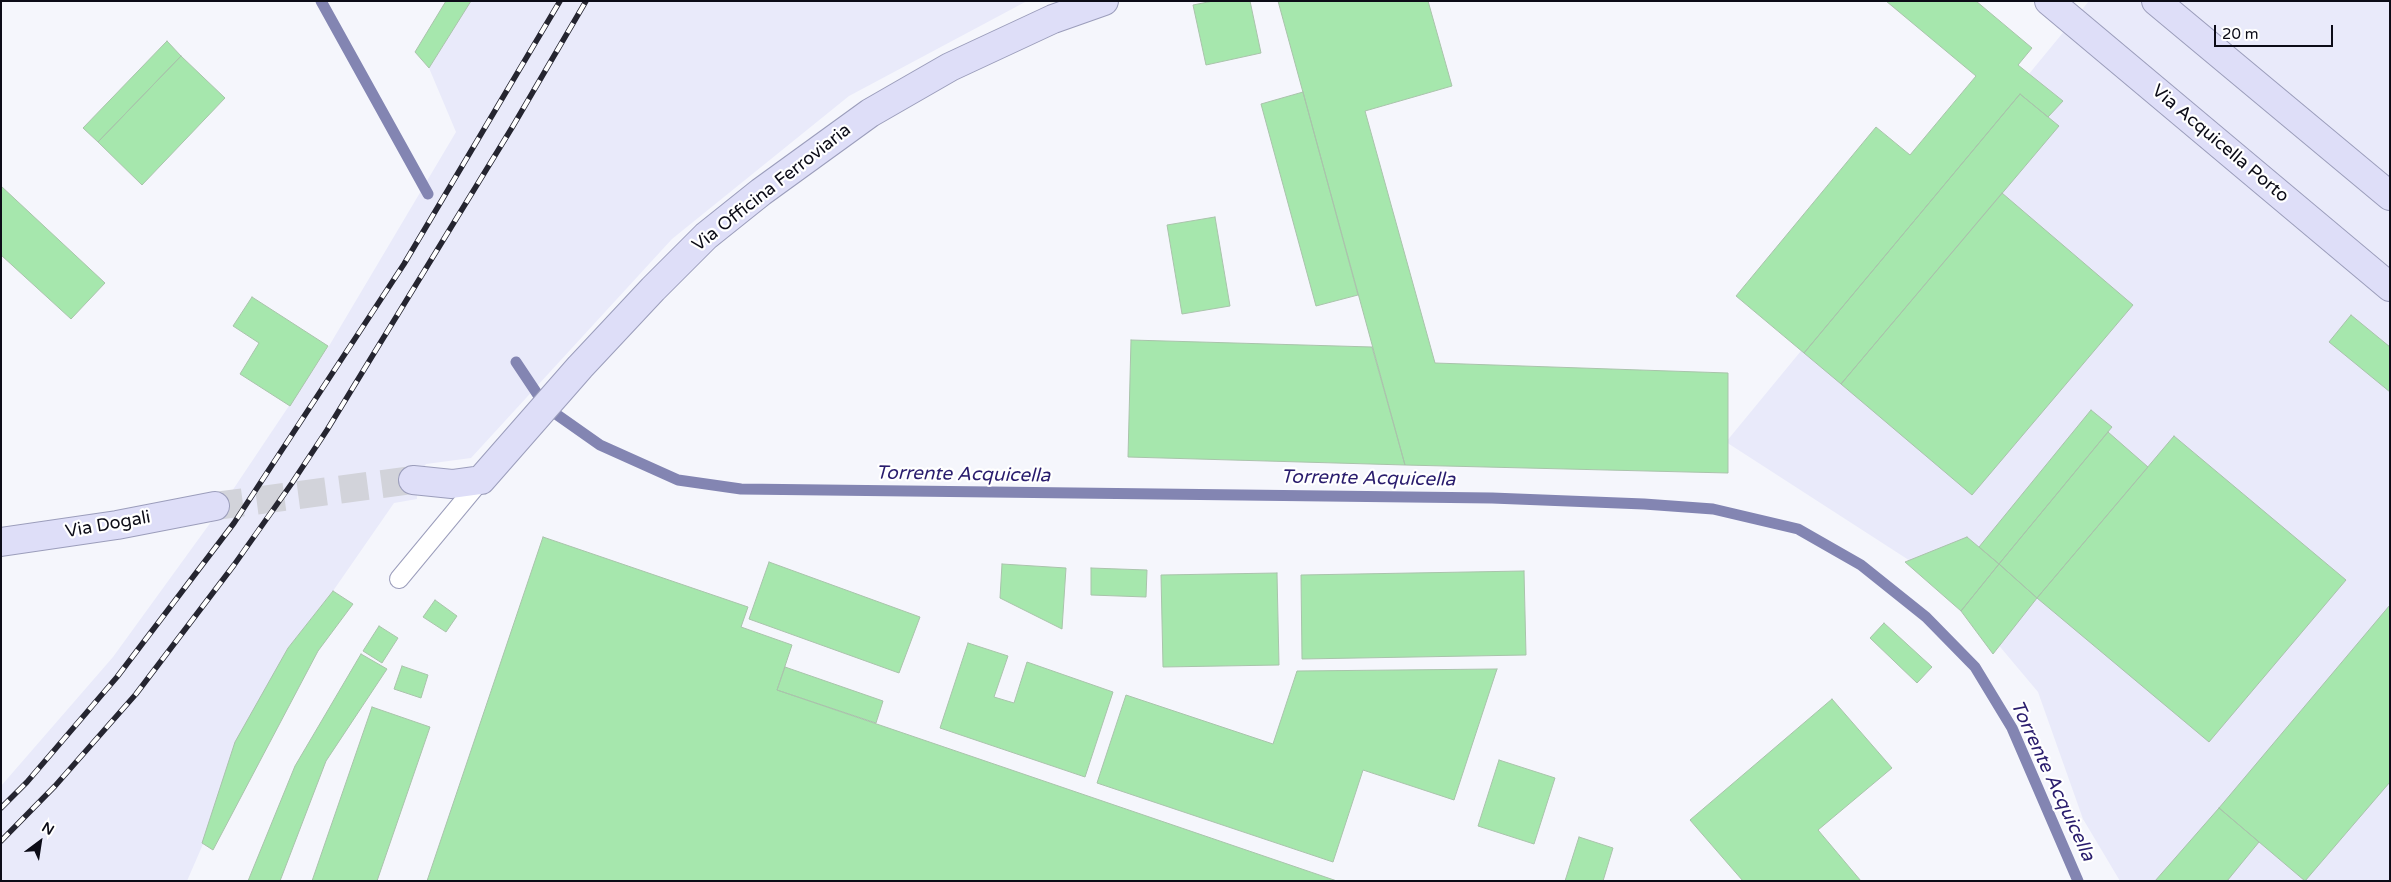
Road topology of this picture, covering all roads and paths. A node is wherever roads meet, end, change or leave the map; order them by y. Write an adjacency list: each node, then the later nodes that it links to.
1 (1104, 1): 7 (main road, Via Officina Ferroviaria)
2 (2049, 1): 5 (main road, Via Acquicella Porto)
3 (2156, 1): 4 (main road)
4 (2390, 196)
5 (2390, 287)
6 (413, 480): 7 (main road)
7 (482, 480): 10 (lane)
8 (215, 506): 9 (main road, Via Dogali)
9 (1, 542)
10 (399, 579)

